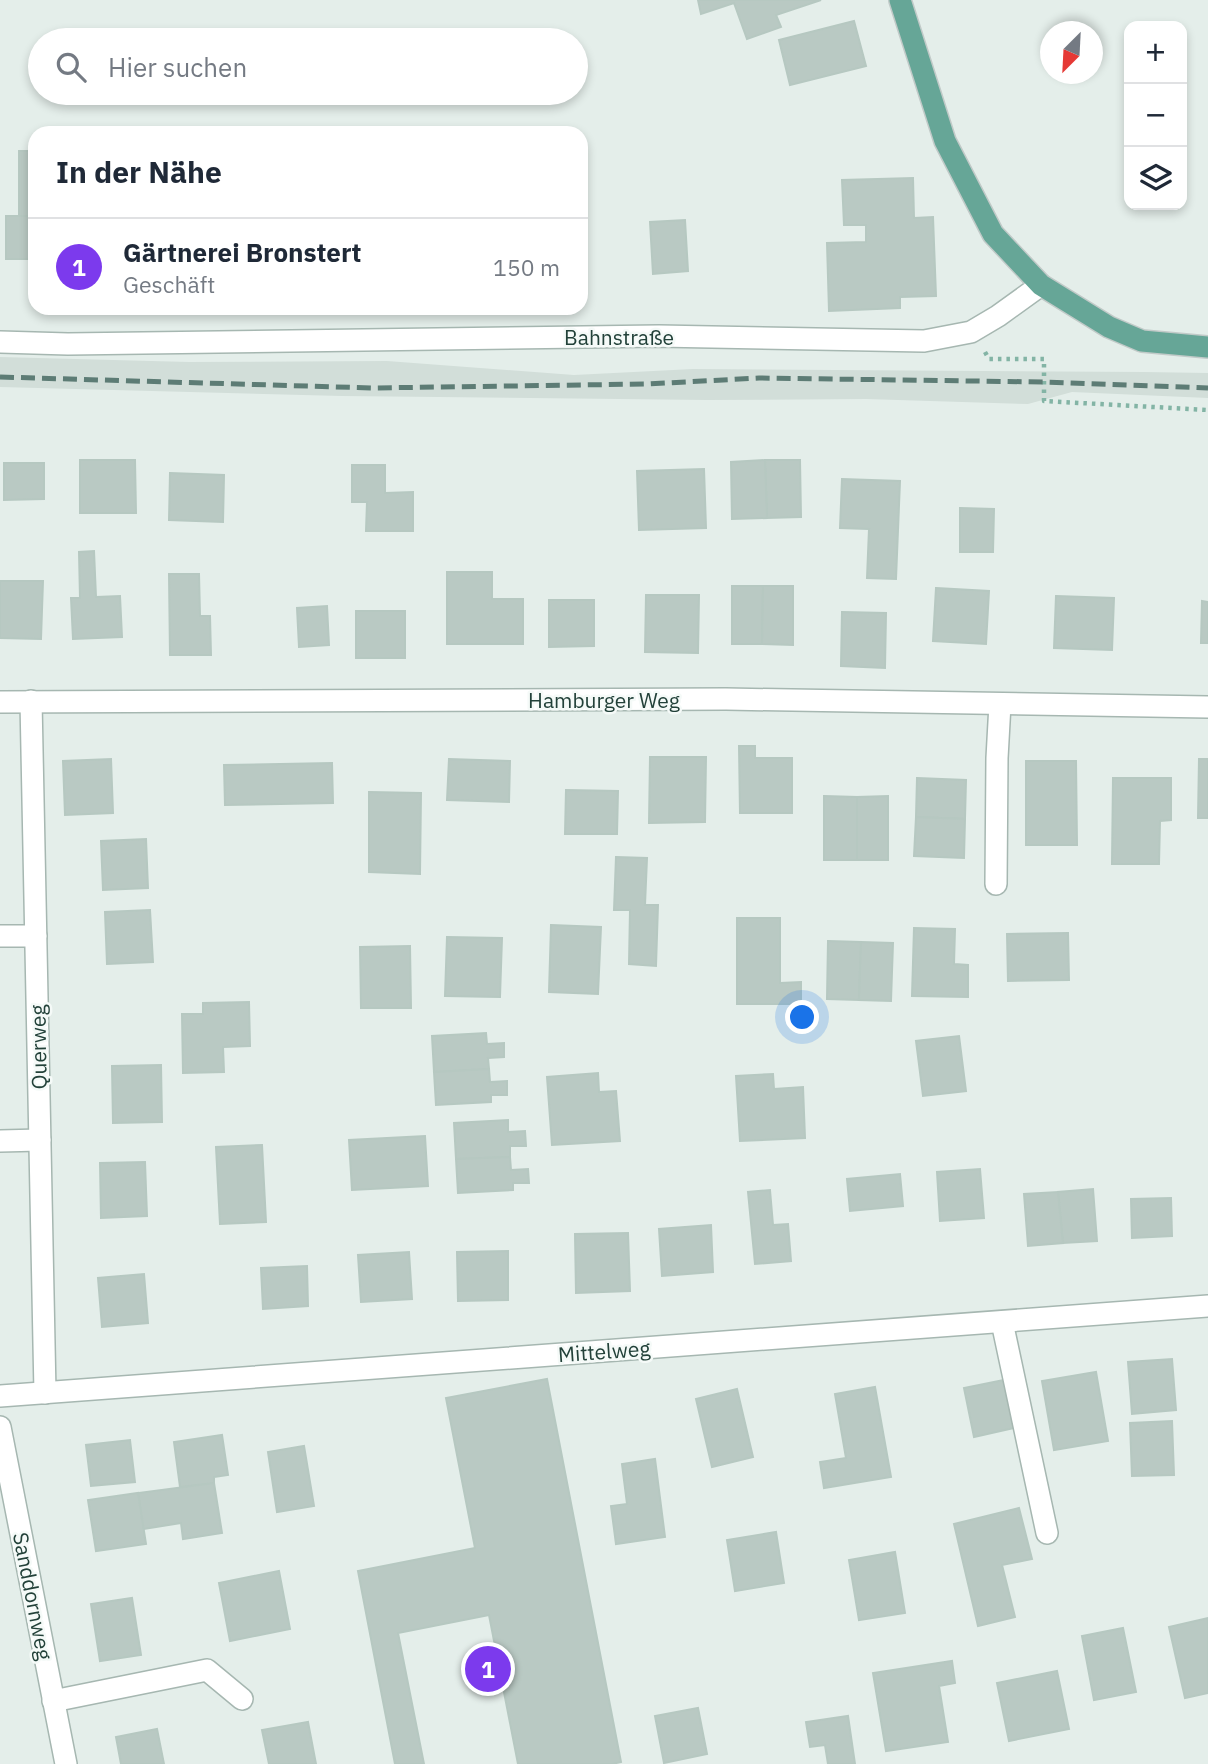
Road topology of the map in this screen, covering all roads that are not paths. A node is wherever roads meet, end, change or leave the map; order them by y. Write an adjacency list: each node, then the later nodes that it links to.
1 (900, 0): 2 (main road)
2 (1041, 285): 3 (street, Bahnstraße); 4 (main road)
3 (0, 342)
4 (1208, 347)
5 (0, 702): 6 (street, Hamburger Weg)
6 (31, 702): 7 (street, Hamburger Weg); 11 (street, Querweg)
7 (1000, 704): 8 (street, Hamburger Weg); 9 (street)
8 (1208, 707)
9 (996, 884)
10 (0, 936): 11 (street)
11 (36, 936): 12 (street, Querweg)
12 (40, 1140): 13 (street); 16 (street, Querweg)
13 (0, 1141)
14 (1208, 1306): 15 (street, Mittelweg)
15 (1002, 1322): 16 (street, Mittelweg); 19 (street)
16 (45, 1394): 17 (street, Mittelweg)
17 (0, 1396)
18 (0, 1427): 21 (street, Sanddornweg)
19 (1047, 1533)
20 (242, 1699): 21 (street)
21 (53, 1701): 22 (street, Sanddornweg)
22 (65, 1764)

